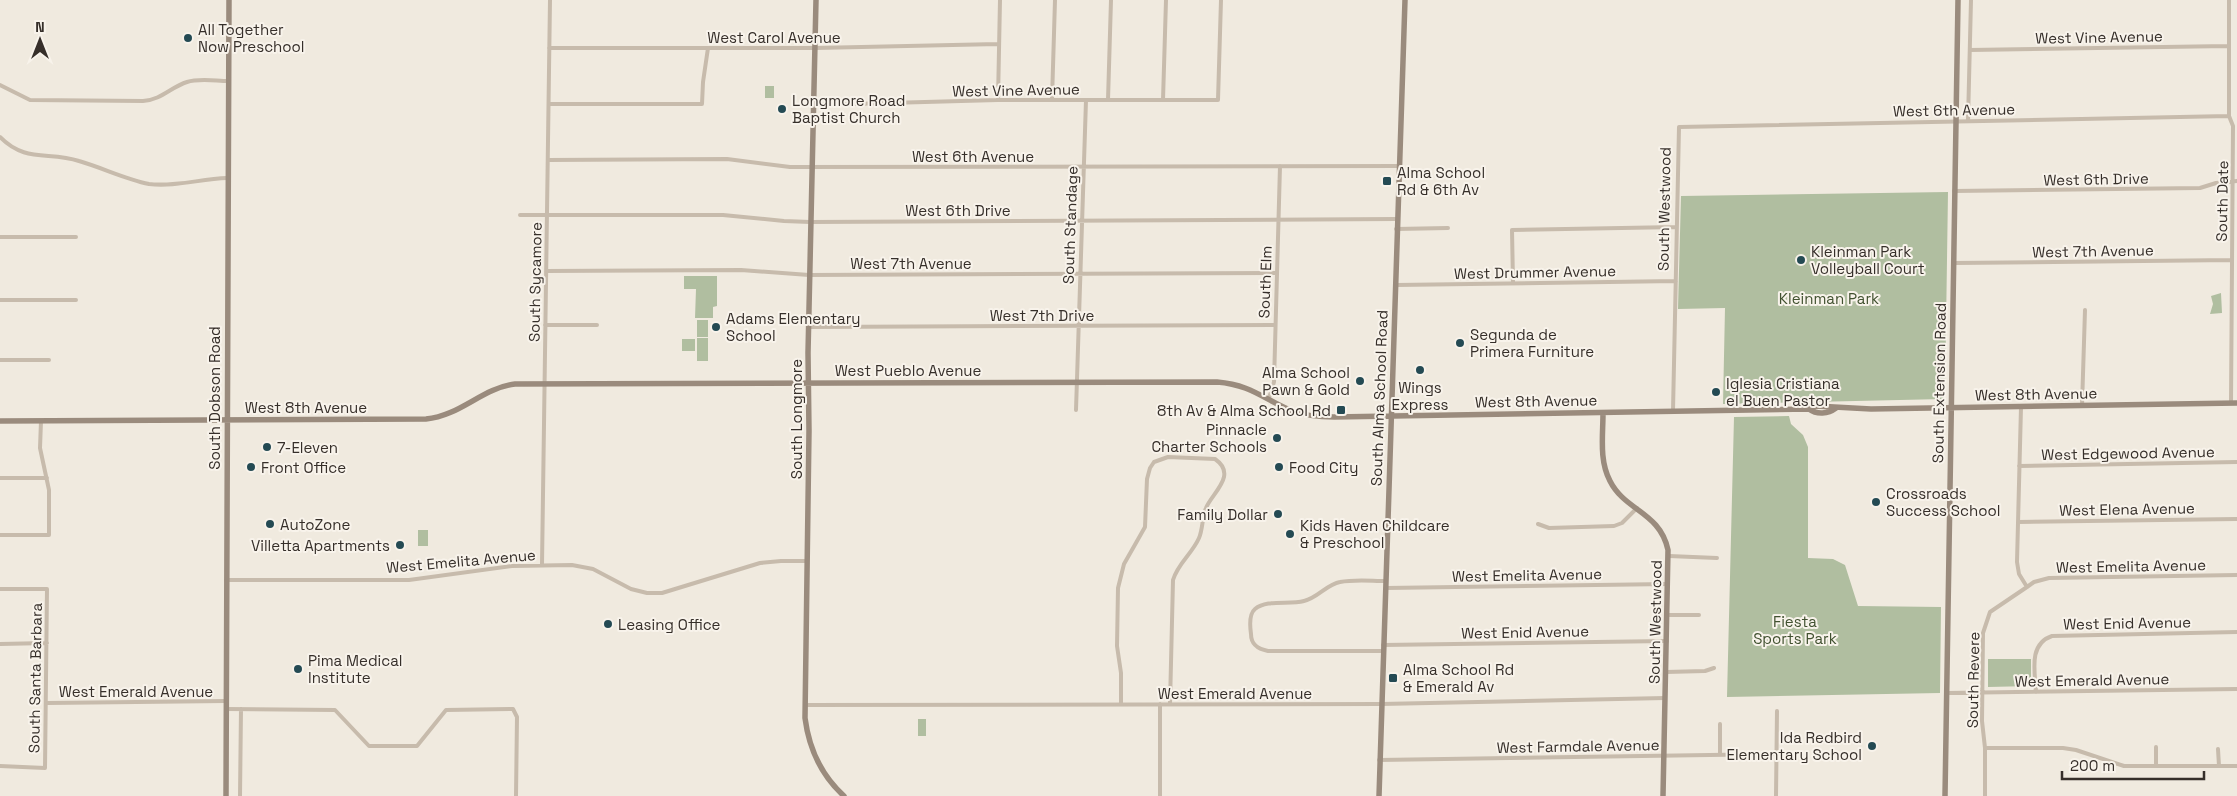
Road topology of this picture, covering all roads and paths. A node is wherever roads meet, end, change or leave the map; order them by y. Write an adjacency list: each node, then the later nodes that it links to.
1 (229, 0): 19 (street, South Dobson Road)
2 (550, 0): 15 (street, South Sycamore)
3 (816, 0): 17 (street, South Longmore)
4 (1000, 0): 13 (street)
5 (1055, 0): 22 (street)
6 (1110, 0): 24 (street)
7 (1166, 0): 25 (street)
8 (1222, 0): 25 (street, West Vine Avenue)
9 (1405, 0): 35 (street, South Alma School Road)
10 (1958, 0): 29 (street, South Extension Road)
11 (1971, 0): 18 (street)
12 (2229, 0): 14 (street, South Date)
13 (998, 44): 17 (street, West Carol Avenue); 21 (street)
14 (2228, 46): 18 (street, West Vine Avenue); 28 (street, South Date)
15 (549, 48): 16 (street, West Carol Avenue); 26 (street, South Sycamore)
16 (708, 48): 17 (street, West Carol Avenue); 26 (street)
17 (816, 48): 27 (street, South Longmore)
18 (1970, 50): 30 (street)
19 (228, 81): 20 (street); 38 (street, South Dobson Road)
20 (0, 85)
21 (998, 100): 22 (street, West Vine Avenue); 27 (street, West Vine Avenue)
22 (1052, 100): 23 (street, West Vine Avenue)
23 (1086, 100): 24 (street, West Vine Avenue); 37 (street, South Standage)
24 (1108, 100): 25 (street, West Vine Avenue)
25 (1163, 100)
26 (549, 104): 33 (street, South Sycamore)
27 (815, 105): 36 (street, South Longmore)
28 (2229, 116): 30 (street, West 6th Avenue); 39 (street, South Date)
29 (1956, 121): 30 (street, West 6th Avenue); 31 (street, West 6th Avenue); 40 (street, South Extension Road)
30 (1968, 121)
31 (1679, 127): 47 (street, South Westwood)
32 (0, 137): 38 (street)
33 (548, 160): 36 (street, West 6th Avenue); 42 (street, South Sycamore)
34 (1280, 166): 35 (street, West 6th Avenue); 37 (street, West 6th Avenue); 45 (street, South Elm)
35 (1399, 166): 43 (street, South Alma School Road)
36 (811, 167): 37 (street, West 6th Avenue); 46 (street, South Longmore)
37 (1083, 167): 44 (street, South Standage)
38 (226, 178): 87 (street, South Dobson Road)
39 (2235, 181): 40 (street, West 6th Drive); 52 (street, South Date)
40 (1954, 191): 53 (street, South Extension Road)
41 (520, 215): 42 (street, West 6th Drive)
42 (546, 216): 46 (street, West 6th Drive); 54 (street, South Sycamore)
43 (1396, 219): 45 (street, West 6th Drive); 49 (street, South Alma School Road)
44 (1082, 220): 45 (street, West 6th Drive); 46 (street, West 6th Drive); 56 (street, South Standage)
45 (1278, 220): 55 (street, South Elm)
46 (810, 222): 57 (street, South Longmore)
47 (1677, 227): 58 (street, South Westwood); 59 (street)
48 (1448, 228): 49 (street)
49 (1396, 229): 60 (street, South Alma School Road)
50 (0, 237): 51 (street)
51 (76, 237)
52 (2232, 260): 53 (street, West 7th Avenue); 61 (street, South Date)
53 (1954, 263): 82 (street, South Extension Road)
54 (546, 271): 57 (street, West 7th Avenue); 66 (street, South Sycamore)
55 (1276, 273): 56 (street, West 7th Avenue); 68 (street, South Elm)
56 (1080, 274): 57 (street, West 7th Avenue); 69 (street, South Standage)
57 (810, 275): 70 (street, South Longmore)
58 (1676, 281): 59 (street, West Drummer Avenue); 84 (street, South Westwood)
59 (1513, 283): 60 (street, West Drummer Avenue)
60 (1395, 285): 86 (street, South Alma School Road)
61 (2232, 288): 62 (street); 72 (street, South Date)
62 (2237, 288)
63 (0, 300): 64 (street)
64 (76, 300)
65 (2085, 310): 80 (street)
66 (545, 325): 67 (street); 77 (street, South Sycamore)
67 (598, 325)
68 (1275, 325): 69 (street, West 7th Drive); 78 (street, South Elm)
69 (1078, 326): 70 (street, West 7th Drive); 75 (street, South Standage)
70 (808, 327): 76 (street, South Longmore)
71 (2237, 343): 72 (street)
72 (2231, 344): 79 (street, South Date)
73 (0, 360): 74 (street)
74 (49, 360)
75 (1076, 382): 76 (street, West Pueblo Avenue); 78 (street, West Pueblo Avenue); 83 (street, South Standage)
76 (808, 383): 77 (street, West Pueblo Avenue); 101 (street, South Longmore)
77 (545, 384): 87 (street, West 8th Avenue); 102 (street, South Sycamore)
78 (1269, 398): 86 (street, West 8th Avenue)
79 (2234, 403): 80 (street, West 8th Avenue)
80 (2082, 406): 81 (street, West 8th Avenue)
81 (2021, 407): 82 (street, West 8th Avenue); 91 (street)
82 (1952, 408): 84 (street, West 8th Avenue); 123 (street, South Extension Road)
83 (1076, 410)
84 (1673, 411): 85 (street, West 8th Avenue)
85 (1603, 413): 86 (street, West 8th Avenue); 94 (street, South Westwood)
86 (1391, 416): 106 (street, South Alma School Road)
87 (226, 420): 89 (street, West 8th Avenue); 104 (street, South Dobson Road)
88 (0, 421): 89 (street, West 8th Avenue)
89 (41, 421): 93 (street)
90 (2237, 462): 91 (street, West Edgewood Avenue)
91 (2019, 466): 96 (street)
92 (0, 478): 93 (street)
93 (47, 478): 98 (street)
94 (1637, 508): 97 (street); 99 (street, South Westwood)
95 (2237, 519): 96 (street, West Elena Avenue)
96 (2018, 522): 107 (street)
97 (1538, 524)
98 (0, 535)
99 (1669, 556): 100 (street); 105 (street, South Westwood)
100 (1717, 558)
101 (807, 561): 102 (street, West Emelita Avenue); 132 (street, South Longmore)
102 (542, 565): 104 (street, West Emelita Avenue)
103 (2237, 575): 107 (street, West Emelita Avenue)
104 (226, 580): 126 (street, South Dobson Road)
105 (1668, 584): 106 (street, West Emelita Avenue); 111 (street, South Westwood)
106 (1386, 585): 113 (street, West Emelita Avenue); 118 (street, South Alma School Road)
107 (2027, 586): 110 (street, South Revere)
108 (0, 589): 116 (street, South Santa Barbara)
109 (1985, 607): 110 (street)
110 (1990, 612): 124 (street, South Revere)
111 (1668, 615): 112 (street); 115 (street, South Westwood)
112 (1699, 615)
113 (1251, 624): 118 (street, West Enid Avenue)
114 (2237, 632): 122 (street, West Enid Avenue)
115 (1667, 640): 118 (street, West Enid Avenue); 120 (street, South Westwood)
116 (48, 643): 117 (street); 127 (street, South Santa Barbara)
117 (0, 644)
118 (1383, 648): 131 (street, South Alma School Road)
119 (1714, 668): 120 (street)
120 (1666, 672): 125 (street, South Westwood)
121 (2237, 689): 122 (street, West Emerald Avenue)
122 (2036, 692): 124 (street, West Emerald Avenue)
123 (1947, 693): 124 (street, West Emerald Avenue); 156 (street, South Extension Road)
124 (1983, 693): 138 (street, South Revere)
125 (1666, 698): 131 (street, West Emerald Avenue); 142 (street, South Westwood)
126 (226, 701): 127 (street, West Emerald Avenue); 133 (street, South Dobson Road)
127 (47, 703): 144 (street, South Santa Barbara)
128 (1121, 704): 129 (street, West Emerald Avenue); 130 (street); 132 (street, West Emerald Avenue)
129 (1160, 704): 130 (street, West Emerald Avenue); 152 (street)
130 (1170, 704): 131 (street, West Emerald Avenue)
131 (1381, 704): 143 (street, South Alma School Road)
132 (805, 705): 151 (street, South Longmore)
133 (226, 709): 134 (street); 148 (street, South Dobson Road)
134 (241, 709): 149 (street); 150 (street)
135 (1777, 711): 140 (street)
136 (1720, 724): 141 (street)
137 (2156, 747): 145 (street)
138 (1985, 748): 145 (street); 157 (street, South Revere)
139 (2218, 749): 146 (street)
140 (1777, 754): 141 (street, West Farmdale Avenue); 155 (street)
141 (1720, 755): 142 (street, West Farmdale Avenue)
142 (1664, 756): 143 (street, West Farmdale Avenue); 154 (street, South Westwood)
143 (1379, 760): 153 (street, South Alma School Road)
144 (0, 766)
145 (2156, 766): 146 (street)
146 (2219, 766): 147 (street)
147 (2237, 766)
148 (226, 796)
149 (240, 796)
150 (516, 796)
151 (844, 796)
152 (1160, 796)
153 (1378, 796)
154 (1663, 796)
155 (1776, 796)
156 (1945, 796)
157 (1984, 796)

